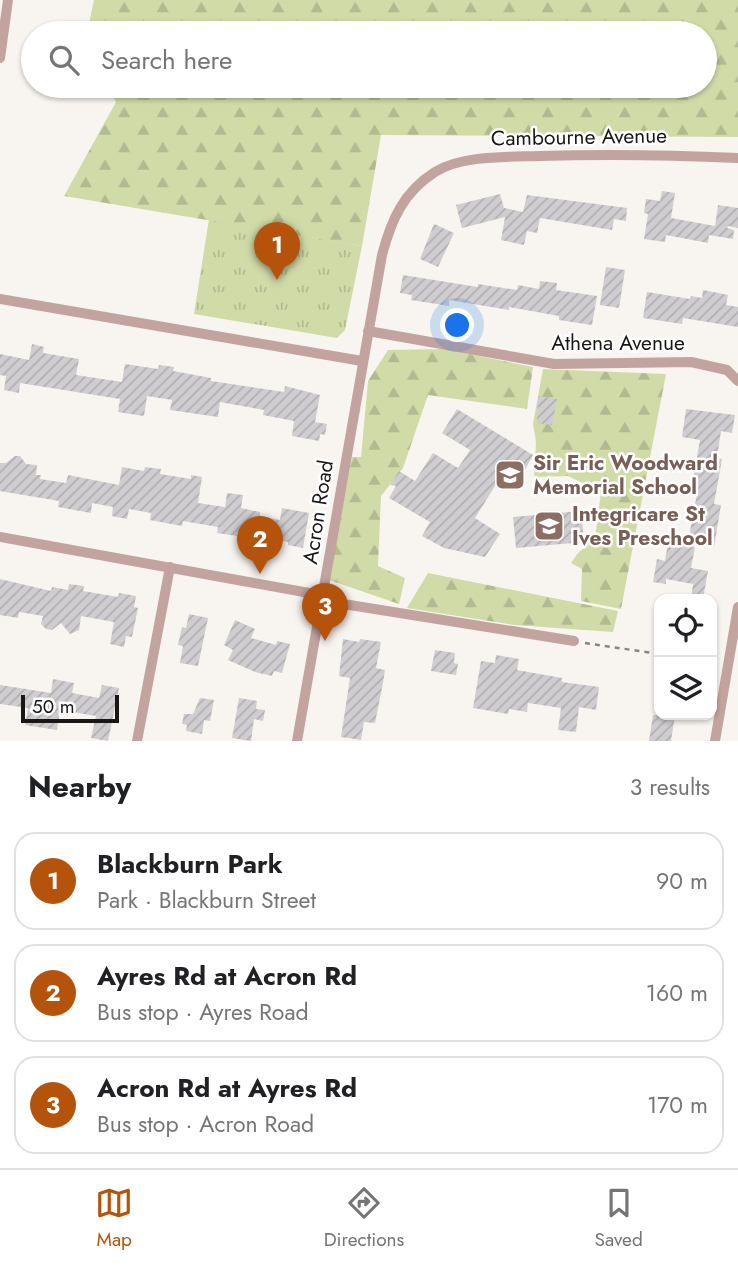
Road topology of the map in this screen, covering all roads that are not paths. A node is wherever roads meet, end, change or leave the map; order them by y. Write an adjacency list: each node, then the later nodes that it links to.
1 (8, 0): 2 (street)
2 (0, 58)
3 (738, 158): 5 (street, Cambourne Avenue)
4 (0, 299): 6 (street)
5 (368, 331): 6 (street, Acron Road); 7 (street, Athena Avenue)
6 (362, 361): 10 (street, Acron Road)
7 (738, 382)
8 (0, 537): 9 (street)
9 (170, 567): 10 (street); 13 (street)
10 (323, 598): 12 (street); 14 (street, Acron Road)
11 (738, 607): 15 (street)
12 (574, 641)
13 (137, 741)
14 (297, 741)
15 (715, 741)

